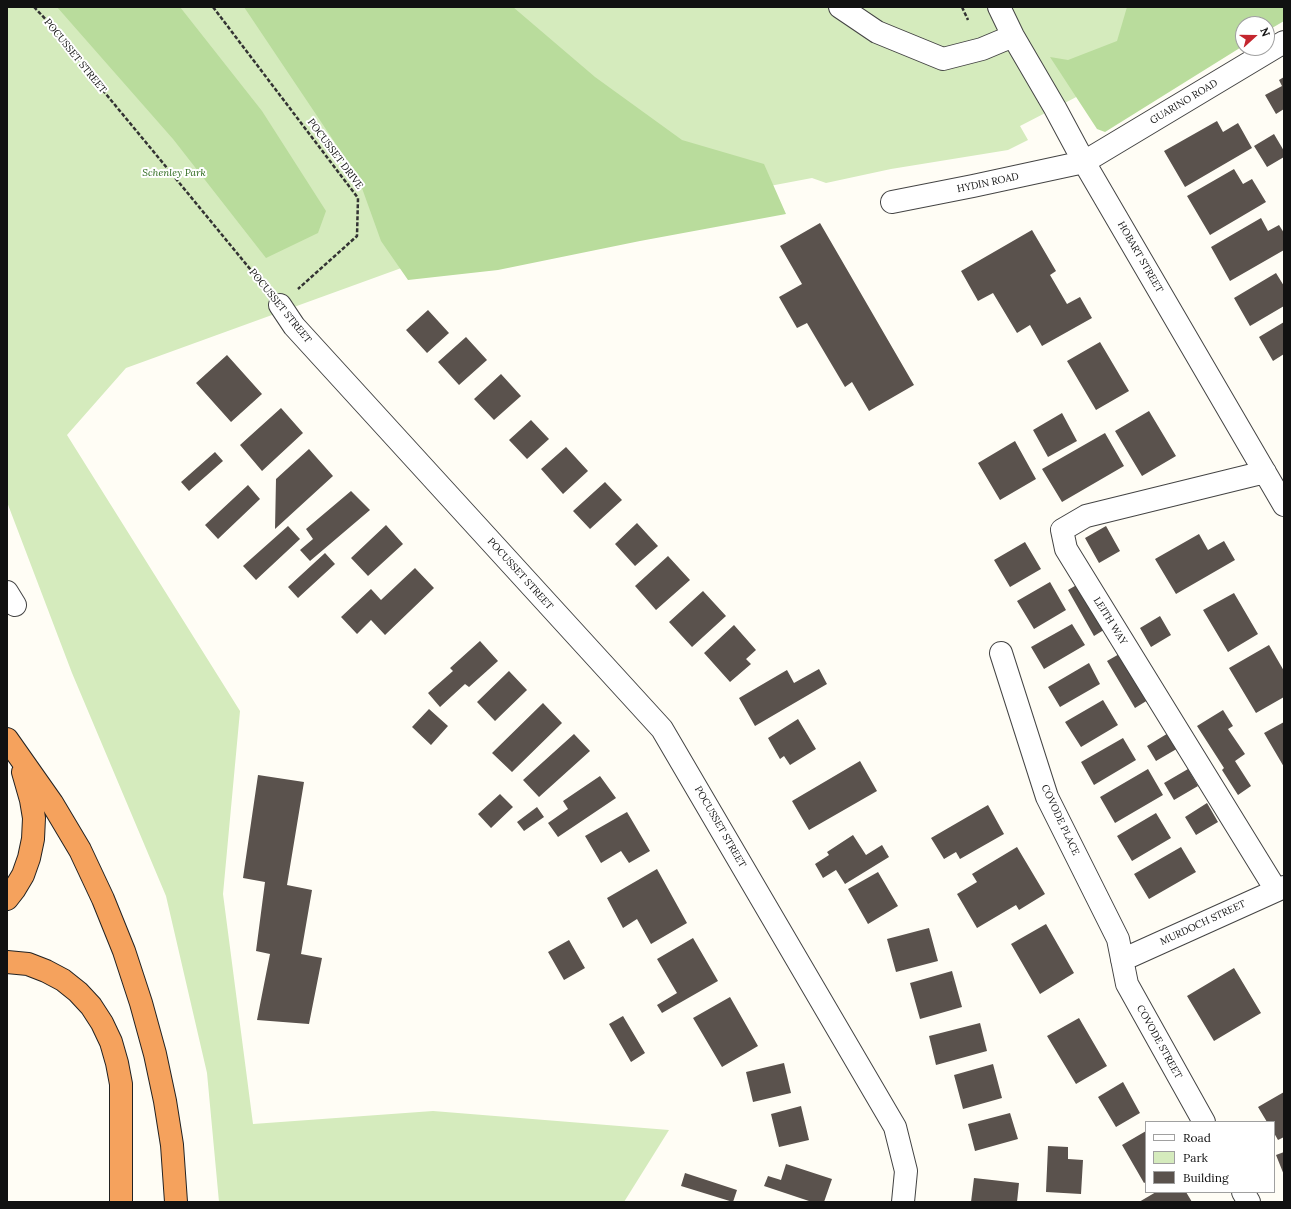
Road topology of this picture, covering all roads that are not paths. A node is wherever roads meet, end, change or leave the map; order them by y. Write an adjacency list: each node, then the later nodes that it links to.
1 (840, 7): 3 (street)
2 (999, 7): 3 (street, HOBART STREET)
3 (1013, 36): 5 (street, HOBART STREET)
4 (1284, 42): 5 (street, GUARINO ROAD)
5 (1084, 162): 6 (street, HYDIN ROAD); 8 (street, HOBART STREET)
6 (892, 202)
7 (280, 305): 20 (street, POCUSSET STREET)
8 (1265, 472): 9 (street, HOBART STREET); 12 (street, LEITH WAY)
9 (1284, 505)
10 (1001, 653): 14 (street, COVODE PLACE)
11 (12, 746): 13 (highway); 19 (highway)
12 (1280, 888): 14 (street, MURDOCH STREET)
13 (7, 899)
14 (1122, 960): 16 (street, COVODE STREET)
15 (7, 962): 18 (highway)
16 (1203, 1121)
17 (1244, 1193): 21 (street)
18 (121, 1202)
19 (176, 1202)
20 (903, 1202)
21 (1249, 1202)

